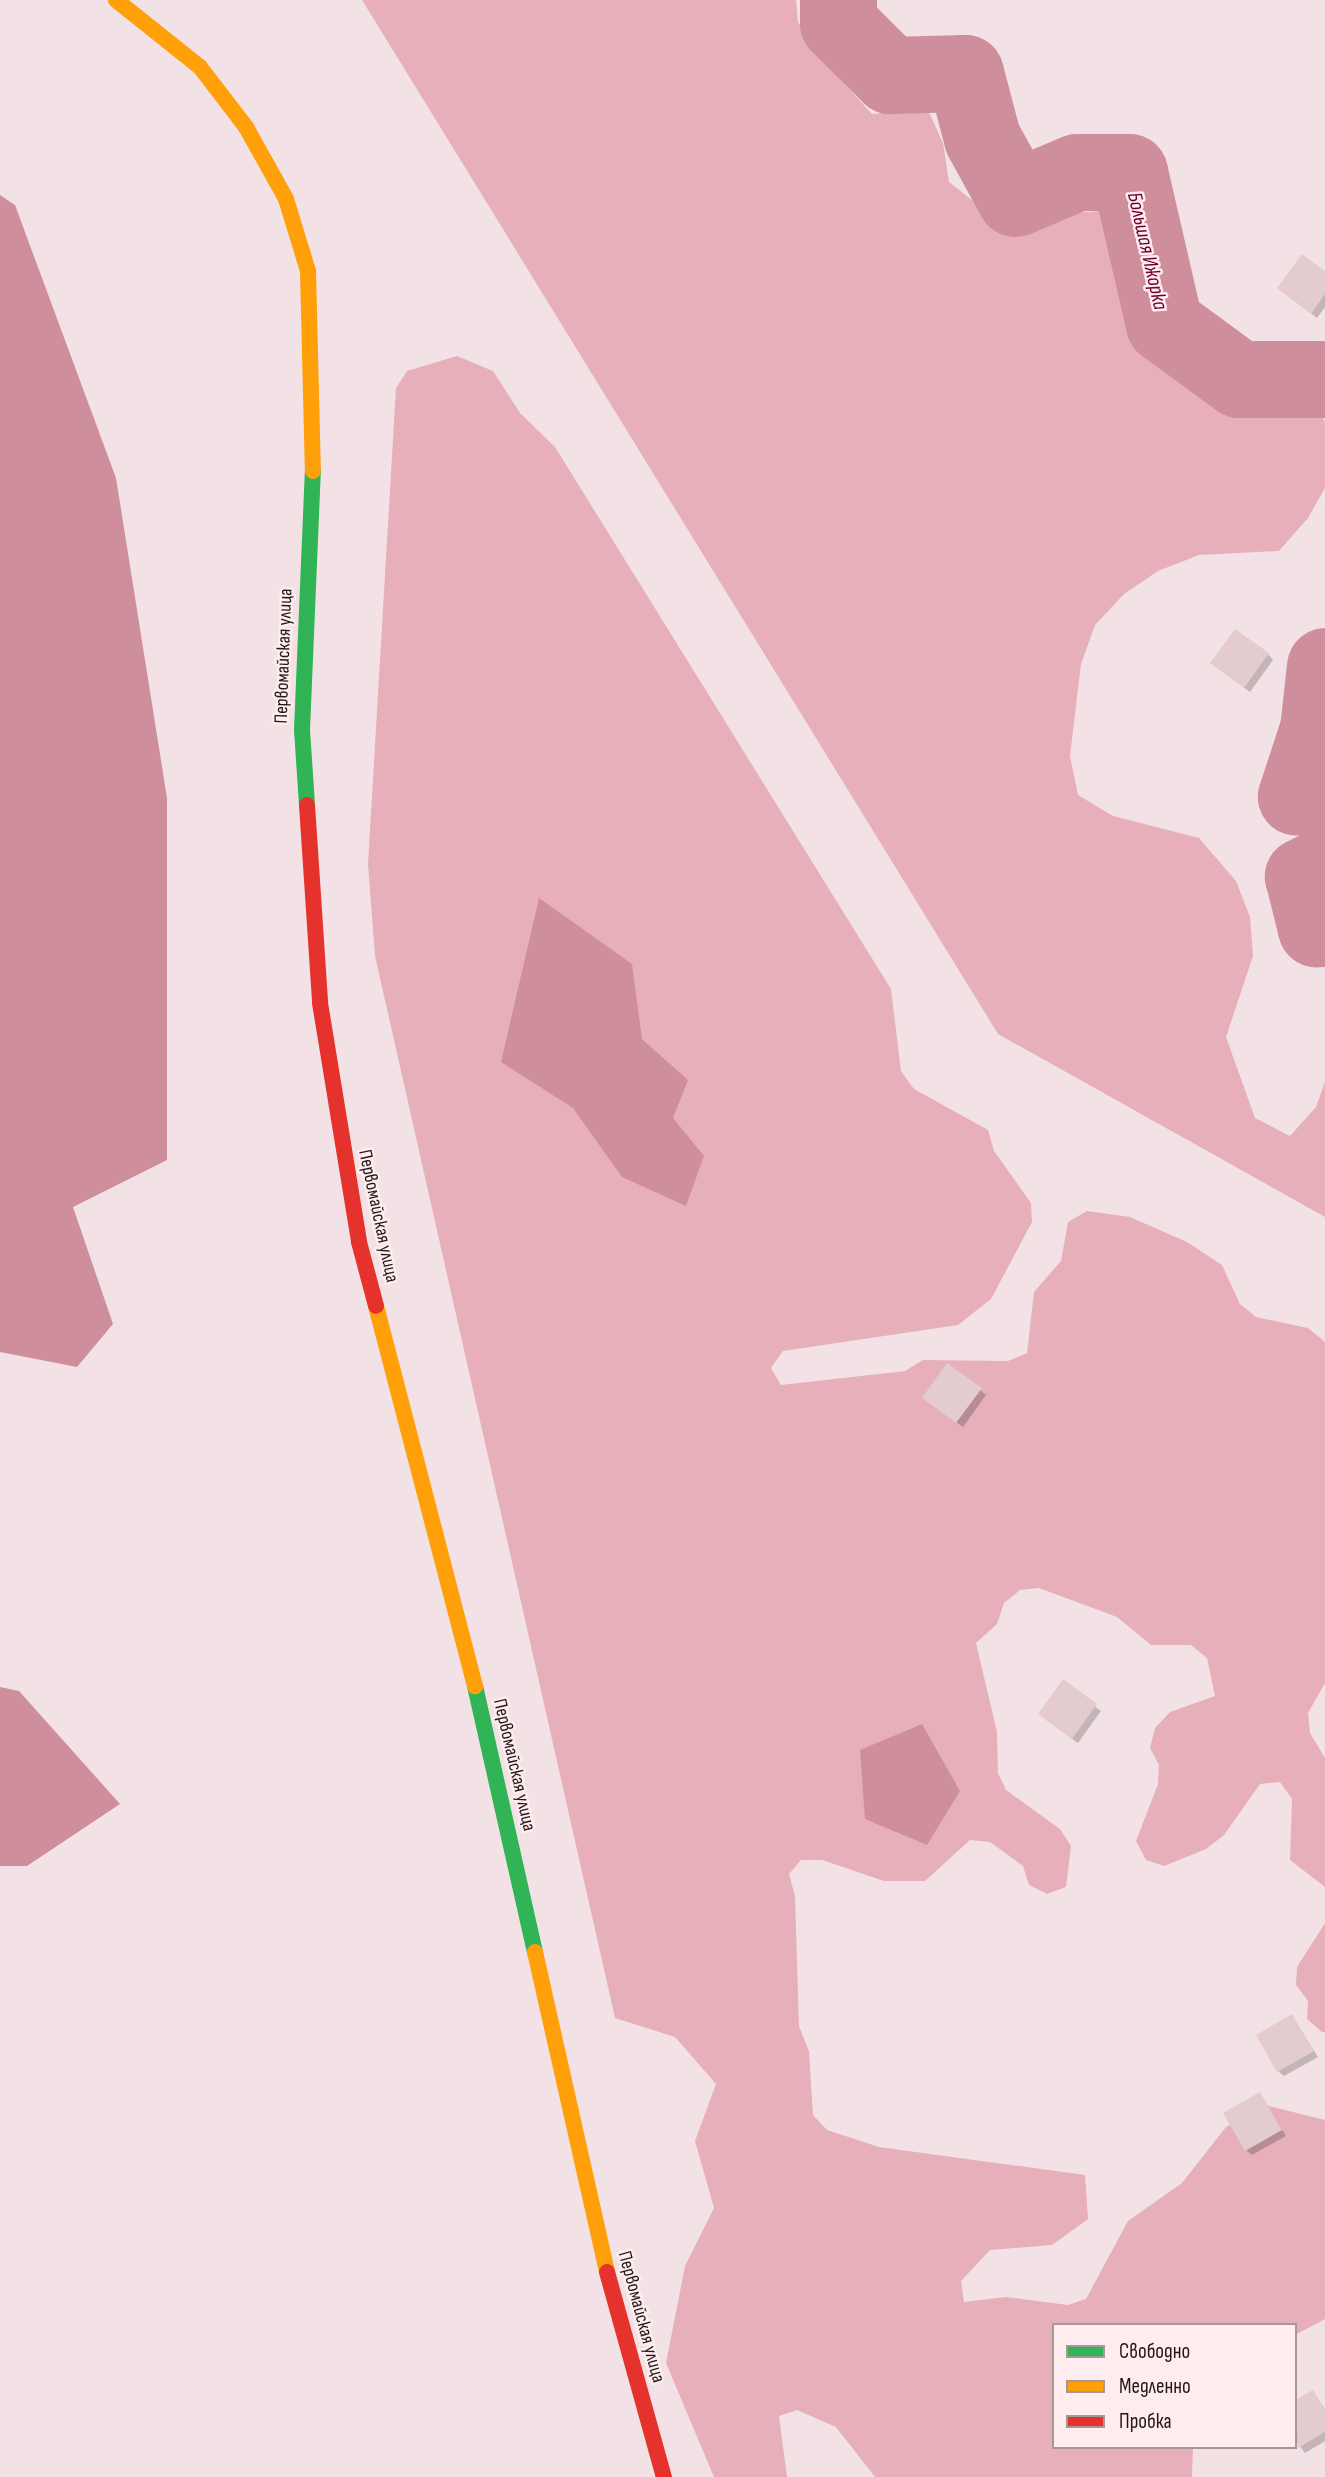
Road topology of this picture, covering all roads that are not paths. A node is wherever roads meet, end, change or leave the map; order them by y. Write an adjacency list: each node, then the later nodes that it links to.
1 (116, 0): 2 (street, Первомайская улица)
2 (664, 2477)

